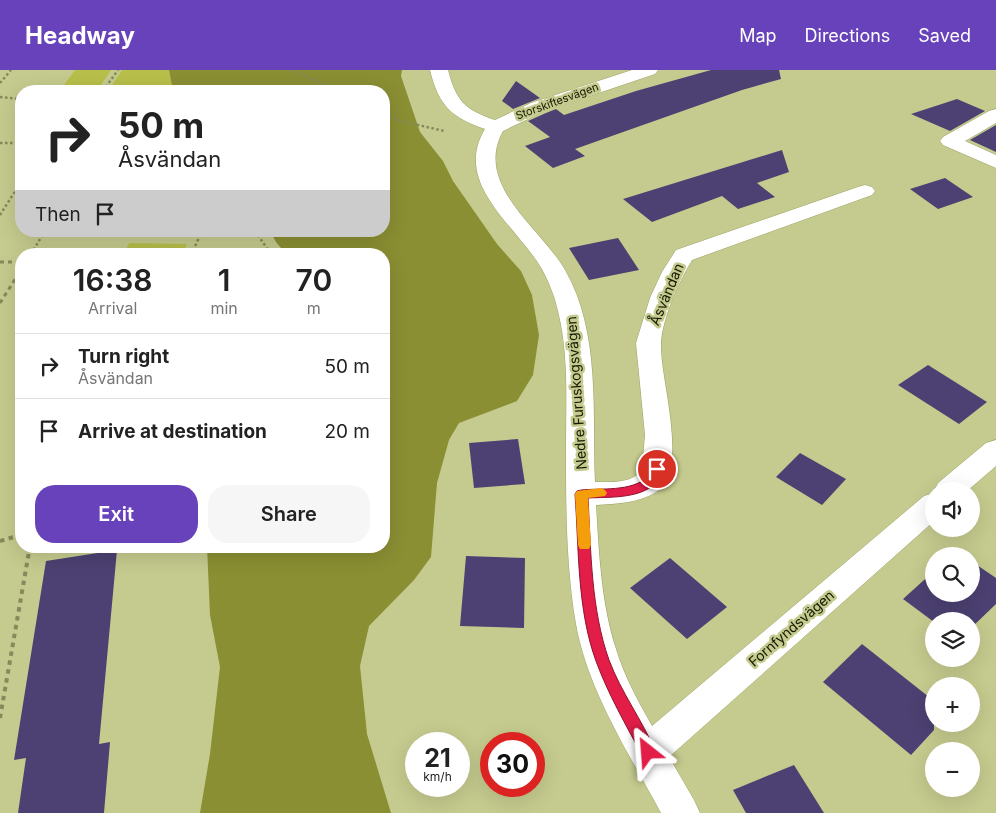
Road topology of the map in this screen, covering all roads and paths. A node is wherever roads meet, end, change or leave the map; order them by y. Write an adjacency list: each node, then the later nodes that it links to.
1 (11, 70): 6 (path)
2 (118, 70): 7 (path)
3 (291, 70): 8 (path)
4 (439, 70): 13 (street)
5 (649, 70): 13 (street, Storskiftesvägen)
6 (0, 83)
7 (107, 85)
8 (326, 85)
9 (0, 97): 10 (path)
10 (15, 98)
11 (996, 115): 16 (street)
12 (390, 116): 13 (path)
13 (493, 132): 30 (street, Nedre Furuskogsvägen)
14 (0, 143): 15 (path)
15 (15, 144)
16 (996, 162)
17 (15, 191): 19 (path)
18 (865, 191): 30 (street, Åsvändan)
19 (0, 215)
20 (41, 237): 22 (path)
21 (259, 237): 23 (path)
22 (34, 248)
23 (267, 248)
24 (0, 262): 25 (path)
25 (15, 262)
26 (15, 280): 27 (path)
27 (0, 304)
28 (996, 450): 29 (street)
29 (959, 482)
30 (581, 494): 36 (street, Nedre Furuskogsvägen)
31 (925, 512): 36 (street, Fornfyndsvägen)
32 (15, 537): 33 (path)
33 (0, 541)
34 (29, 553): 35 (path)
35 (0, 718)
36 (648, 752): 37 (street, Nedre Furuskogsvägen)
37 (681, 813)

